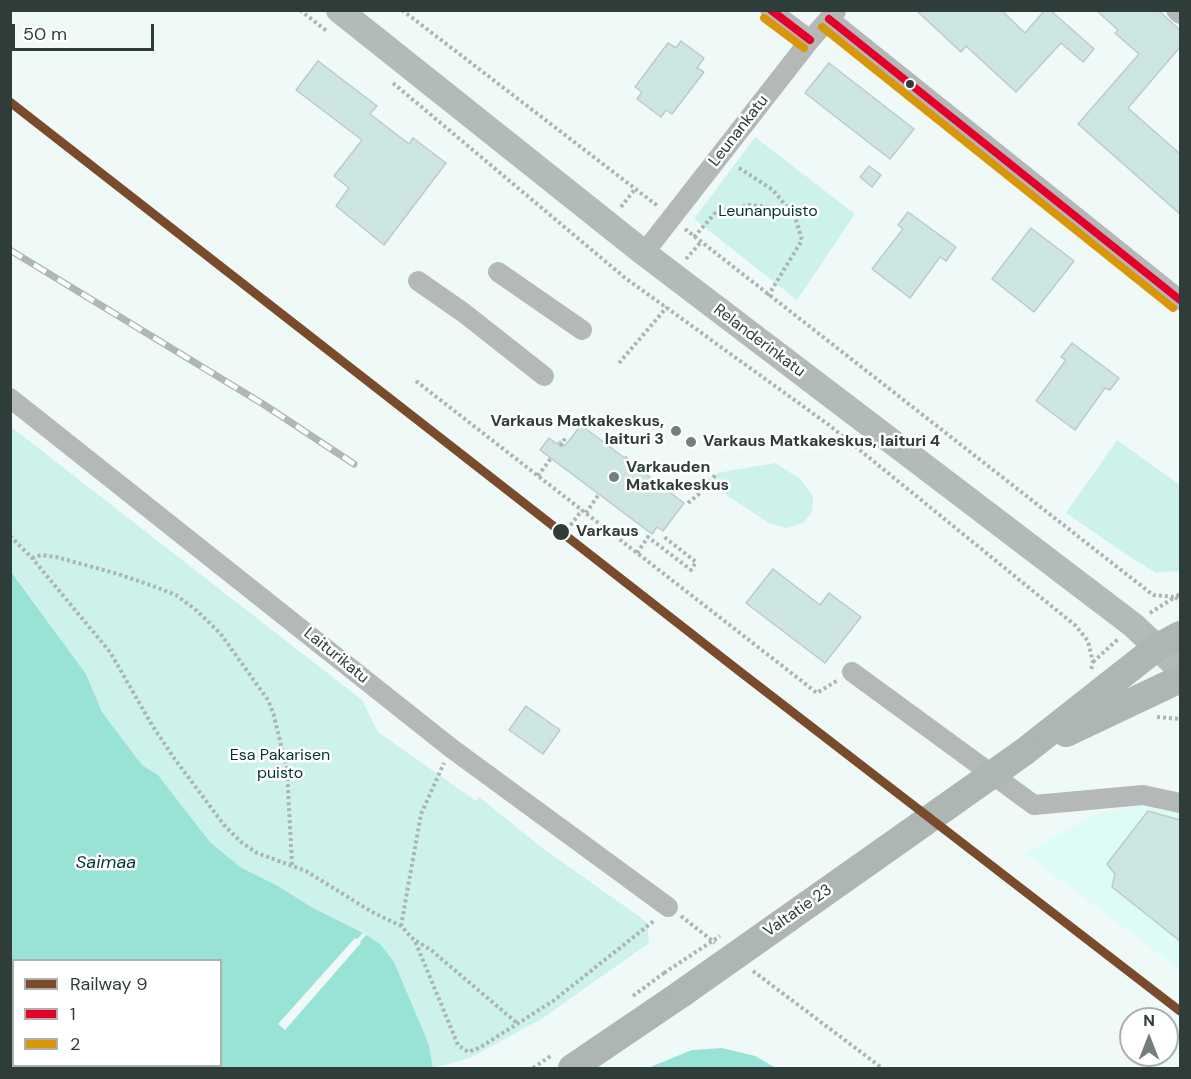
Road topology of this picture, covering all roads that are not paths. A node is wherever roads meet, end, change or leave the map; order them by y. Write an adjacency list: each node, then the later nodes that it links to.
1 (339, 10): 7 (main road, Relanderinkatu)
2 (770, 10): 6 (street)
3 (1176, 10): 4 (street)
4 (1180, 14)
5 (832, 15): 6 (street, Leunankatu); 10 (street)
6 (810, 40): 7 (street, Leunankatu)
7 (644, 253): 14 (main road, Relanderinkatu)
8 (498, 272): 11 (street)
9 (418, 282): 12 (street)
10 (1180, 300)
11 (582, 330)
12 (544, 376)
13 (10, 398): 20 (street, Laiturikatu)
14 (1168, 641): 15 (main road, Relanderinkatu); 18 (highway, Valtatie 23)
15 (1180, 669)
16 (852, 672): 19 (street)
17 (1180, 679): 18 (highway, Valtatie 23)
18 (1031, 748): 21 (highway, Valtatie 23, bridge)
19 (1180, 803)
20 (668, 907)
21 (572, 1068)

